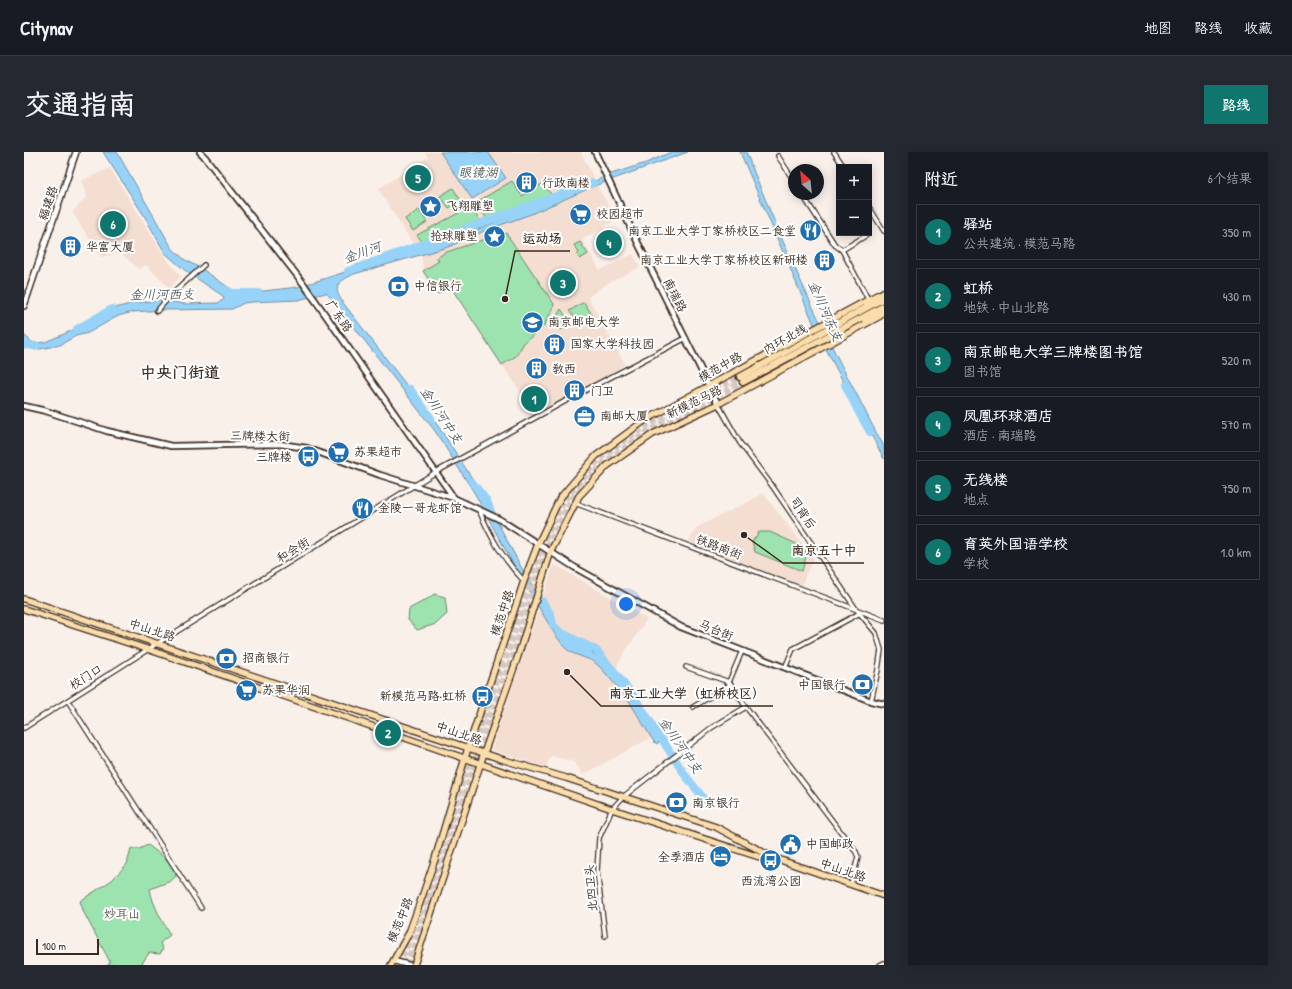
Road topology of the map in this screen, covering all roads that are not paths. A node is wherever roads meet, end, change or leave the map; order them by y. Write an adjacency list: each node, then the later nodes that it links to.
1 (76, 152): 17 (main road, 福建路)
2 (200, 152): 27 (street, 广东路)
3 (595, 152): 23 (street, 南瑞路)
4 (834, 152): 6 (street)
5 (778, 156): 7 (street)
6 (842, 164)
7 (788, 172)
8 (806, 200): 12 (street)
9 (872, 212): 10 (street)
10 (884, 231)
11 (867, 236): 12 (street)
12 (842, 250): 16 (street)
13 (204, 265): 19 (street)
14 (884, 292): 16 (main road); 21 (highway)
15 (884, 298): 21 (highway, 内环北线)
16 (868, 299): 22 (main road)
17 (24, 306)
18 (884, 306): 22 (highway, 内环北线)
19 (157, 312)
20 (884, 313): 22 (highway); 25 (main road, 新模范马路)
21 (850, 316): 22 (highway, 内环北线)
22 (837, 325): 22 (highway, 内环北线); 24 (main road, 模范中路)
23 (686, 338): 24 (street, 南瑞路); 27 (street, 和会街)
24 (710, 386): 25 (street, 南瑞路); 32 (main road, 模范中路)
25 (718, 404): 30 (main road, 新模范马路); 37 (street, 司背后)
26 (24, 406): 28 (street, 三牌楼大街)
27 (436, 472): 28 (street, 和会街); 29 (street, 广东路)
28 (416, 486): 29 (street, 三牌楼大街); 40 (street, 和会街)
29 (454, 498): 31 (street, 三牌楼大街)
30 (575, 503): 33 (main road, 新模范马路); 37 (street, 铁路南街)
31 (479, 510): 32 (street, 三牌楼大街); 34 (street)
32 (538, 544): 33 (street, 三牌楼大街); 34 (main road, 模范中路)
33 (551, 551): 42 (street, 马台街); 53 (main road)
34 (524, 581): 52 (main road, 模范中路)
35 (24, 599): 40 (main road, 中山北路)
36 (24, 609): 41 (main road, 中山北路)
37 (856, 609): 38 (street, 司背后); 39 (street, 铁路南街)
38 (860, 613): 44 (street); 47 (street, 司背后)
39 (884, 620)
40 (158, 643): 41 (street, 校门口); 52 (main road, 中山北路)
41 (149, 650): 46 (street, 校门口); 54 (main road, 中山北路)
42 (742, 651): 44 (street, 马台街); 45 (street)
43 (686, 667): 45 (street)
44 (785, 668): 47 (street, 马台街)
45 (730, 683): 49 (street); 50 (street)
46 (68, 701): 51 (street, 校门口); 61 (street)
47 (871, 701): 48 (street, 马台街)
48 (884, 704)
49 (693, 707)
50 (746, 707): 56 (street, 北四卫头); 58 (street)
51 (24, 728)
52 (468, 748): 53 (main road, 中山北路); 54 (main road, 模范中路)
53 (484, 753): 55 (main road); 56 (main road, 中山北路)
54 (465, 758): 55 (main road, 中山北路); 64 (main road, 模范中路)
55 (480, 763): 57 (main road, 中山北路); 66 (main road)
56 (622, 797): 57 (street, 北四卫头); 58 (main road, 中山北路)
57 (612, 809): 60 (main road, 中山北路); 62 (street, 北四卫头)
58 (851, 884): 59 (main road, 中山北路)
59 (884, 896)
60 (884, 899)
61 (201, 908)
62 (606, 936)
63 (884, 963): 67 (street)
64 (394, 964): 65 (street)
65 (409, 965)
66 (414, 965)
67 (880, 965)

